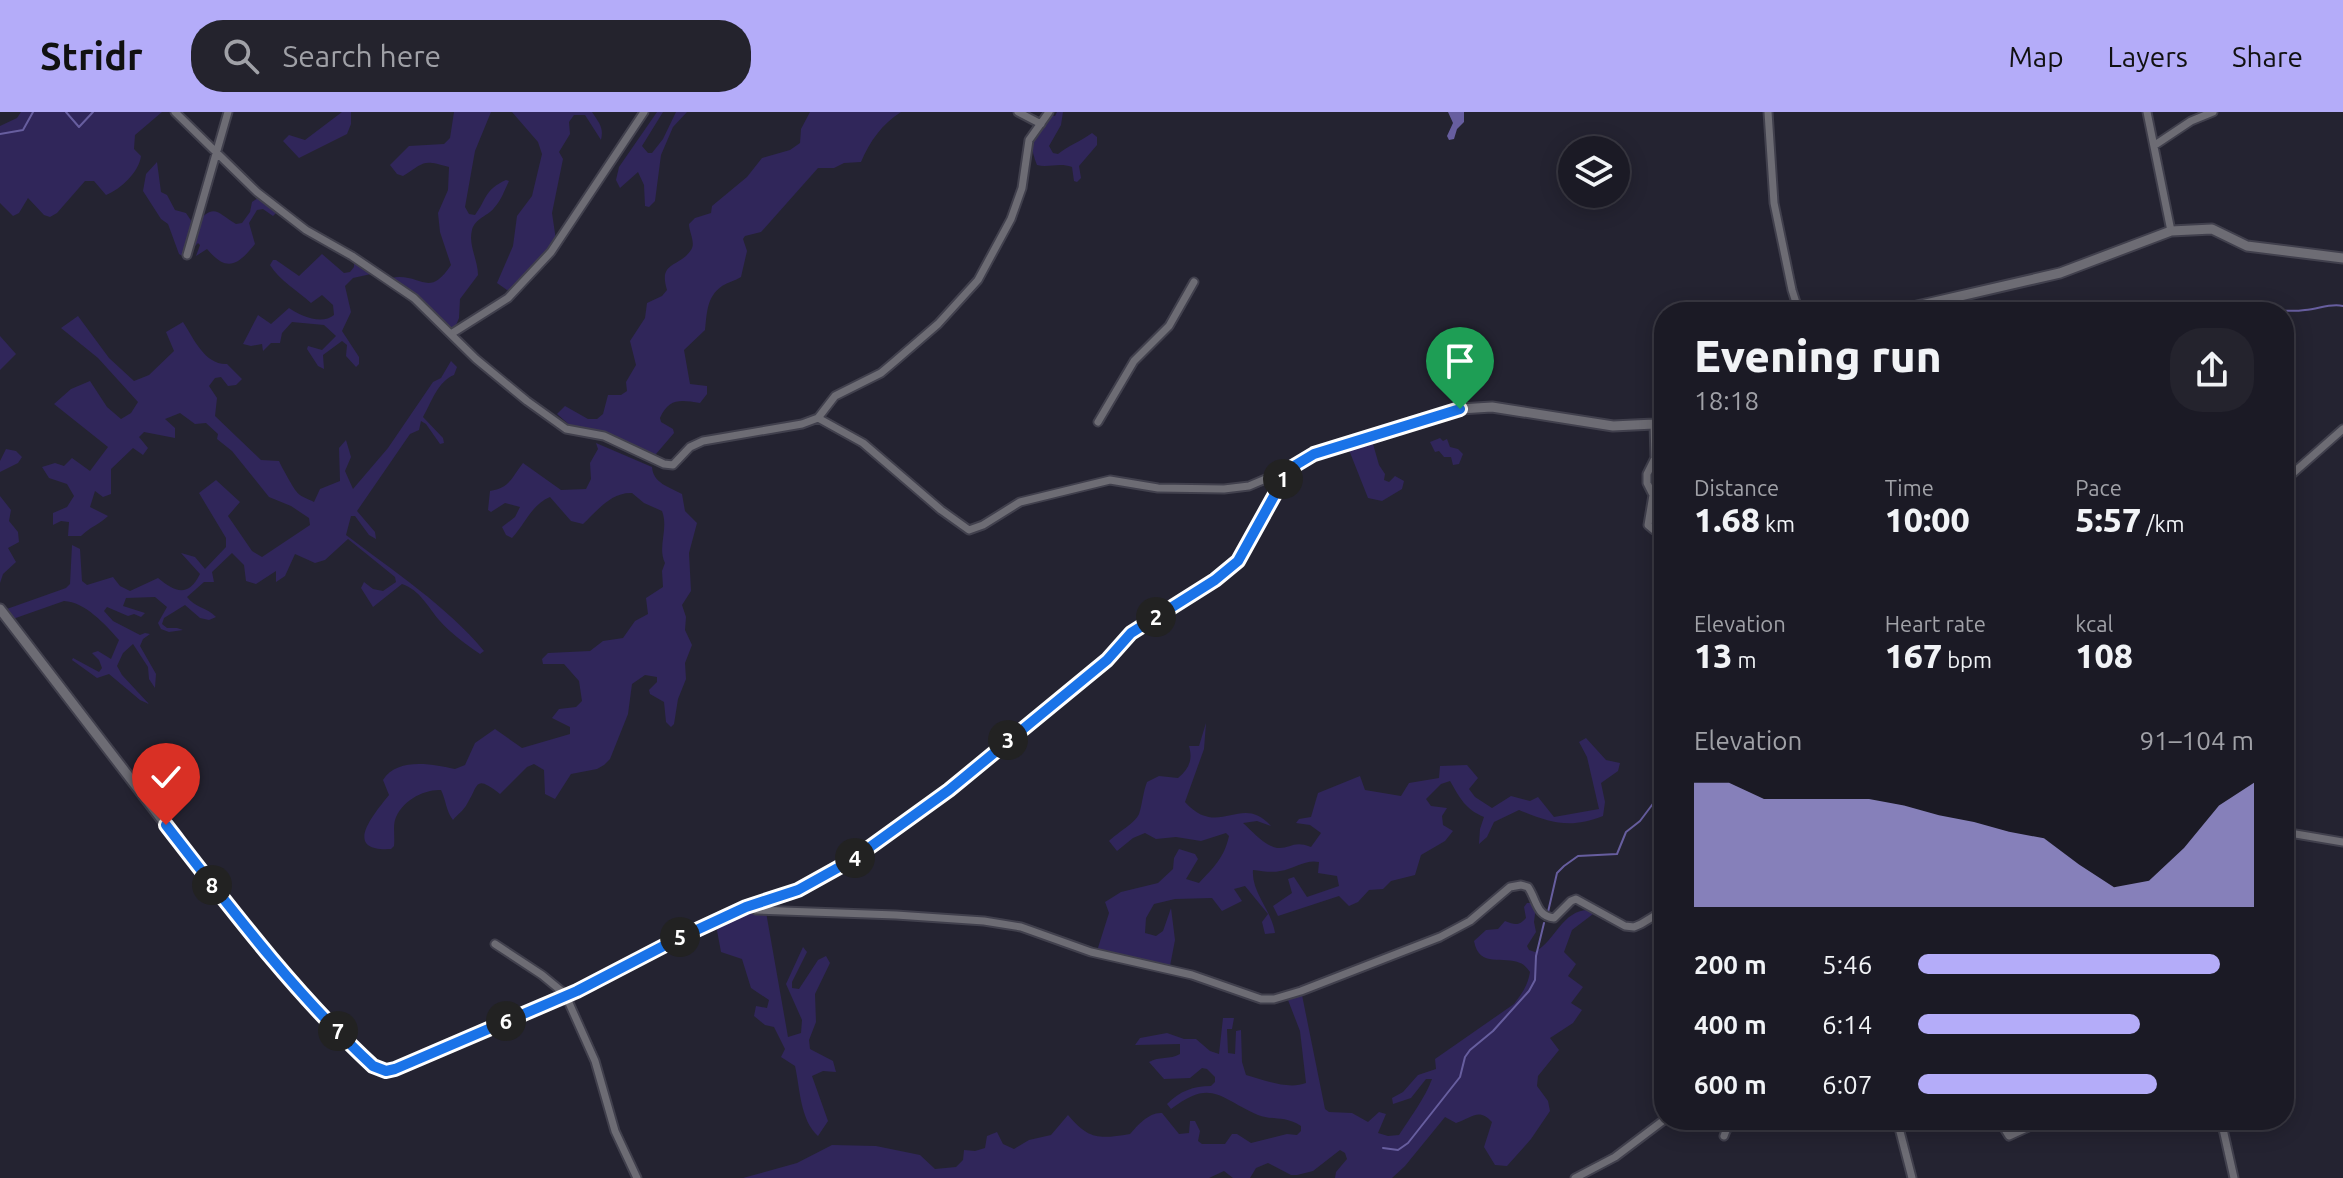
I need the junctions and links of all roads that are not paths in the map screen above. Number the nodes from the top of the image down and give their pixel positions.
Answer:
1 (175, 112) edge
2 (228, 112) edge
3 (644, 112) edge
4 (1018, 112) edge
5 (1049, 112) edge
6 (1768, 112) edge
7 (2147, 112) edge
8 (2213, 112) edge
9 (1041, 124) junction
10 (2155, 145) junction
11 (215, 154) junction
12 (2171, 231) junction
13 (187, 255) dead end
14 (2343, 258) edge
15 (1194, 282) dead end
16 (1796, 302) edge
17 (1934, 302) edge
18 (451, 334) junction
19 (818, 418) junction
20 (1098, 422) dead end
21 (1654, 422) edge
22 (2343, 429) edge
23 (1654, 460) edge
24 (1289, 469) junction
25 (2294, 472) edge
26 (1654, 530) dead end
27 (0, 612) edge
28 (2294, 834) edge
29 (2343, 842) edge
30 (750, 906) junction
31 (1654, 916) edge
32 (495, 944) dead end
33 (565, 994) junction
34 (1654, 1128) edge
35 (1726, 1130) edge
36 (1900, 1130) edge
37 (2005, 1130) edge
38 (2022, 1130) edge
39 (2223, 1130) edge
40 (1724, 1136) dead end
41 (637, 1178) edge
42 (1575, 1178) edge
43 (1912, 1178) edge
44 (2234, 1178) edge

1 - 11 street
2 - 11 street
3 - 18 street
4 - 9 street
5 - 9 street
6 - 16 street
7 - 10 street
8 - 10 street
9 - 19 street
10 - 12 street
11 - 13 street
11 - 18 street
12 - 14 street
12 - 17 street
15 - 20 street
18 - 19 street
19 - 24 street
21 - 24 street
22 - 25 street
23 - 26 street
24 - 30 street
27 - 33 street
28 - 29 street
30 - 31 street
30 - 33 street
32 - 33 street
33 - 41 street
34 - 42 street
35 - 40 street
36 - 43 street
37 - 38 street
39 - 44 street

